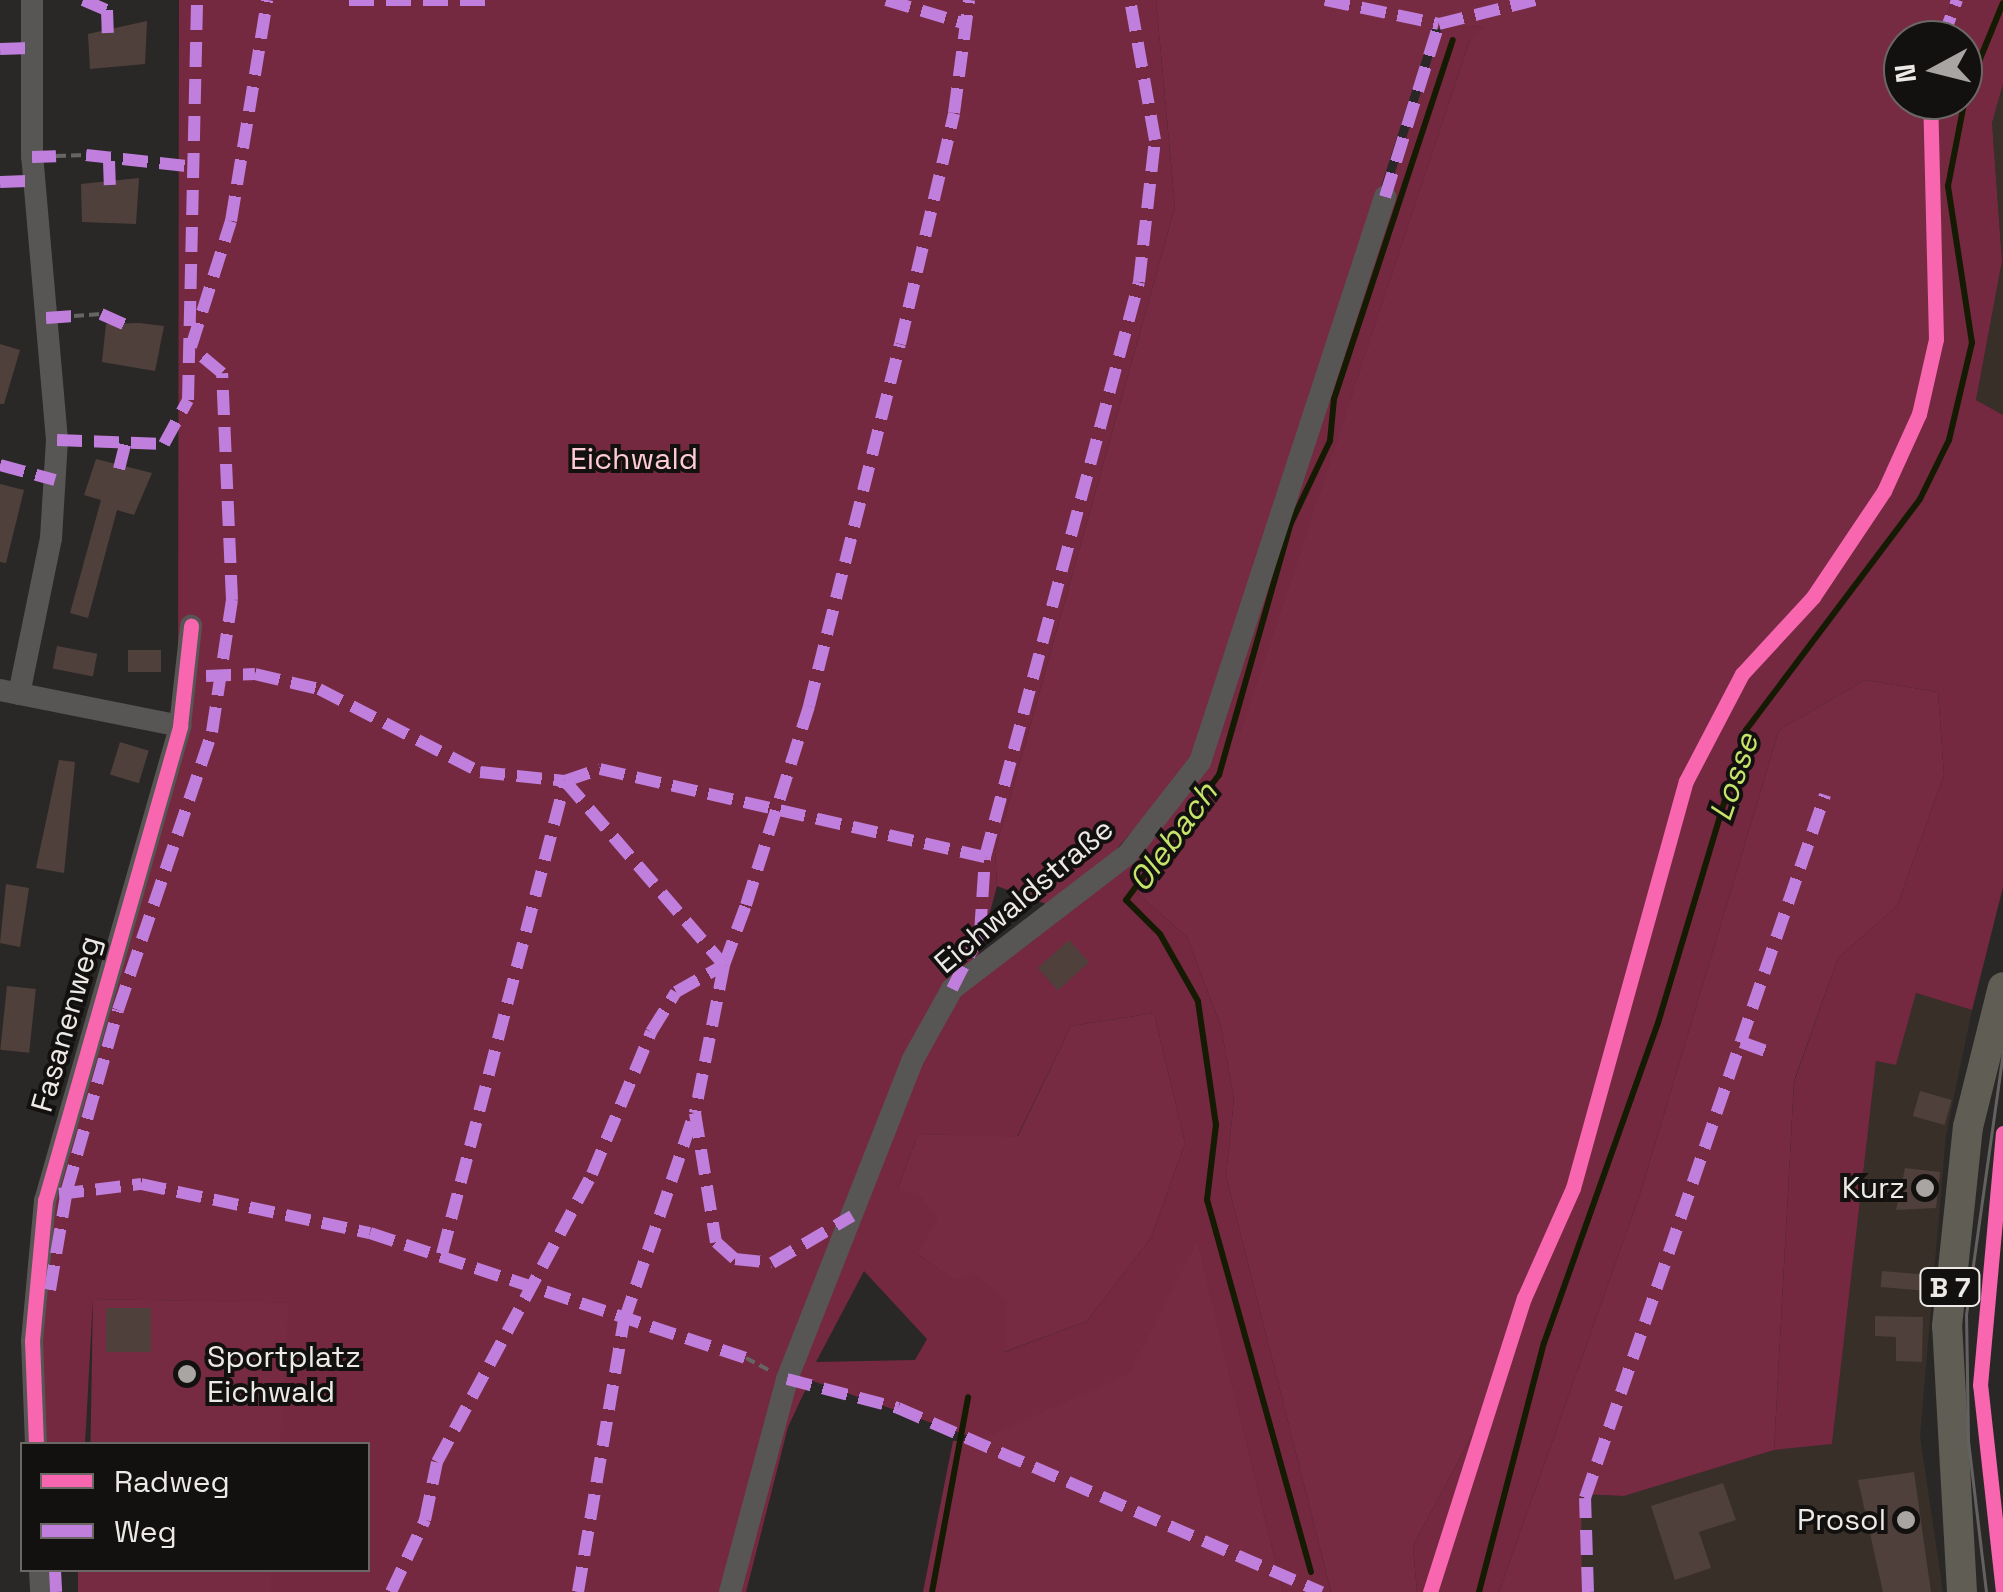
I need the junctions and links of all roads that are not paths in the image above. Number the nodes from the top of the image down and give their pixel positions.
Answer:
1 (32, 0) edge
2 (1385, 197) dead end
3 (191, 626) dead end
4 (10, 692) edge
5 (180, 726) junction
6 (2003, 987) edge
7 (36, 1442) edge
8 (730, 1592) edge
9 (1962, 1592) edge

1 - 4 street
2 - 8 street, Eichwaldstraße
3 - 5 street, Fasanenweg
4 - 5 street
5 - 7 street, Fasanenweg
6 - 9 main road, B 7

